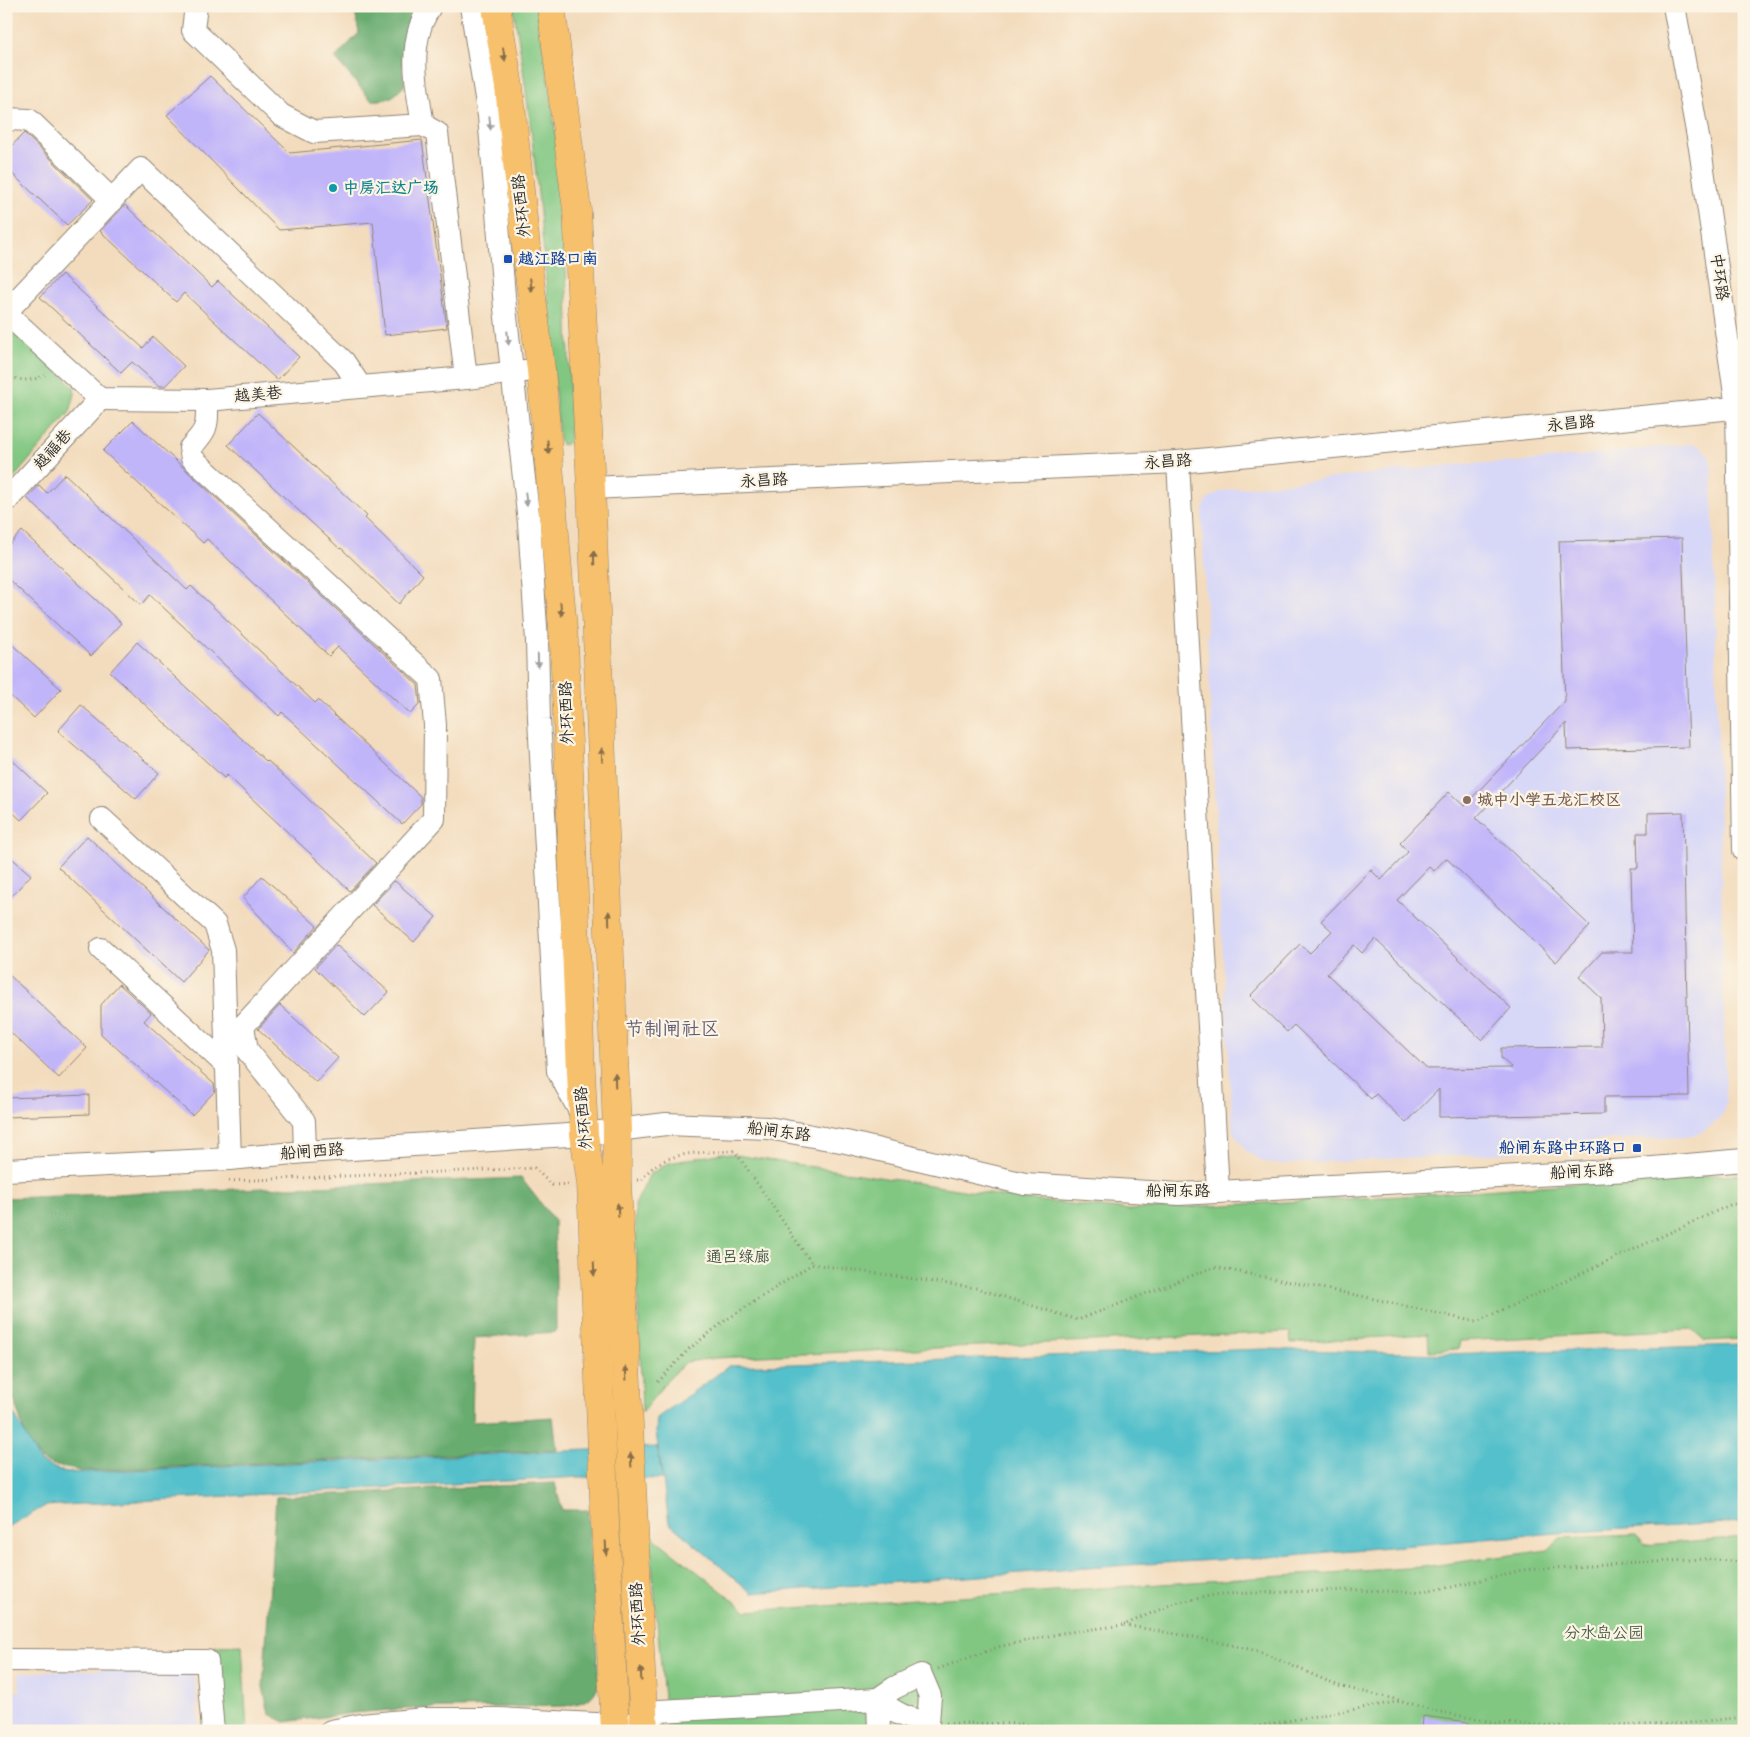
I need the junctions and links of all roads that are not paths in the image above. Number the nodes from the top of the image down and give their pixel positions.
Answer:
1 (196, 6) edge
2 (430, 6) edge
3 (471, 6) edge
4 (496, 6) edge
5 (551, 6) edge
6 (1674, 6) edge
7 (6, 119) edge
8 (423, 126) junction
9 (112, 200) junction
10 (6, 312) edge
11 (541, 370) junction
12 (512, 373) junction
13 (466, 378) junction
14 (360, 386) junction
15 (100, 399) junction
16 (207, 400) junction
17 (1740, 407) edge
18 (1178, 462) junction
19 (591, 488) junction
20 (8, 495) edge
21 (102, 819) dead end
22 (1744, 850) edge
23 (101, 949) dead end
24 (227, 1066) junction
25 (584, 1127) junction
26 (617, 1129) junction
27 (305, 1152) junction
28 (230, 1159) junction
29 (1744, 1160) edge
30 (6, 1170) edge
31 (604, 1182) junction
32 (1218, 1191) junction
33 (6, 1660) edge
34 (878, 1699) junction
35 (644, 1727) edge
36 (615, 1728) edge
37 (213, 1731) edge
38 (331, 1731) edge
39 (880, 1731) edge

1 - 8 street
2 - 8 street
3 -> 12 street
4 -> 11 main road, 外环西路
5 - 19 main road, 外环西路
6 - 17 street, 中环路
7 - 9 street
8 - 13 street
9 - 10 street
9 - 14 street
10 - 15 street
11 - 12 street, 越美巷
11 -> 25 main road, 外环西路
12 - 13 street, 越美巷
12 -> 25 street
13 - 14 street, 越美巷
14 - 16 street, 越美巷
15 - 16 street, 越美巷
15 - 20 street, 越福巷
16 - 27 street
17 - 18 street, 永昌路
17 - 22 street, 中环路
18 - 19 street, 永昌路
18 - 32 street
26 -> 19 main road, 外环西路
21 - 24 street
23 - 24 street
24 - 28 street
25 - 26 street, 船闸西路
25 - 27 street, 船闸西路
25 - 31 main road, 外环西路
26 - 31 main road, 外环西路
26 - 32 street, 船闸东路
27 - 28 street, 船闸西路
28 - 30 street, 船闸西路
29 - 32 street, 船闸东路
35 -> 31 main road, 外环西路
31 -> 36 main road, 外环西路
33 - 37 street
34 - 34 street
34 - 35 street
34 - 39 street
35 - 36 street
36 - 38 street

